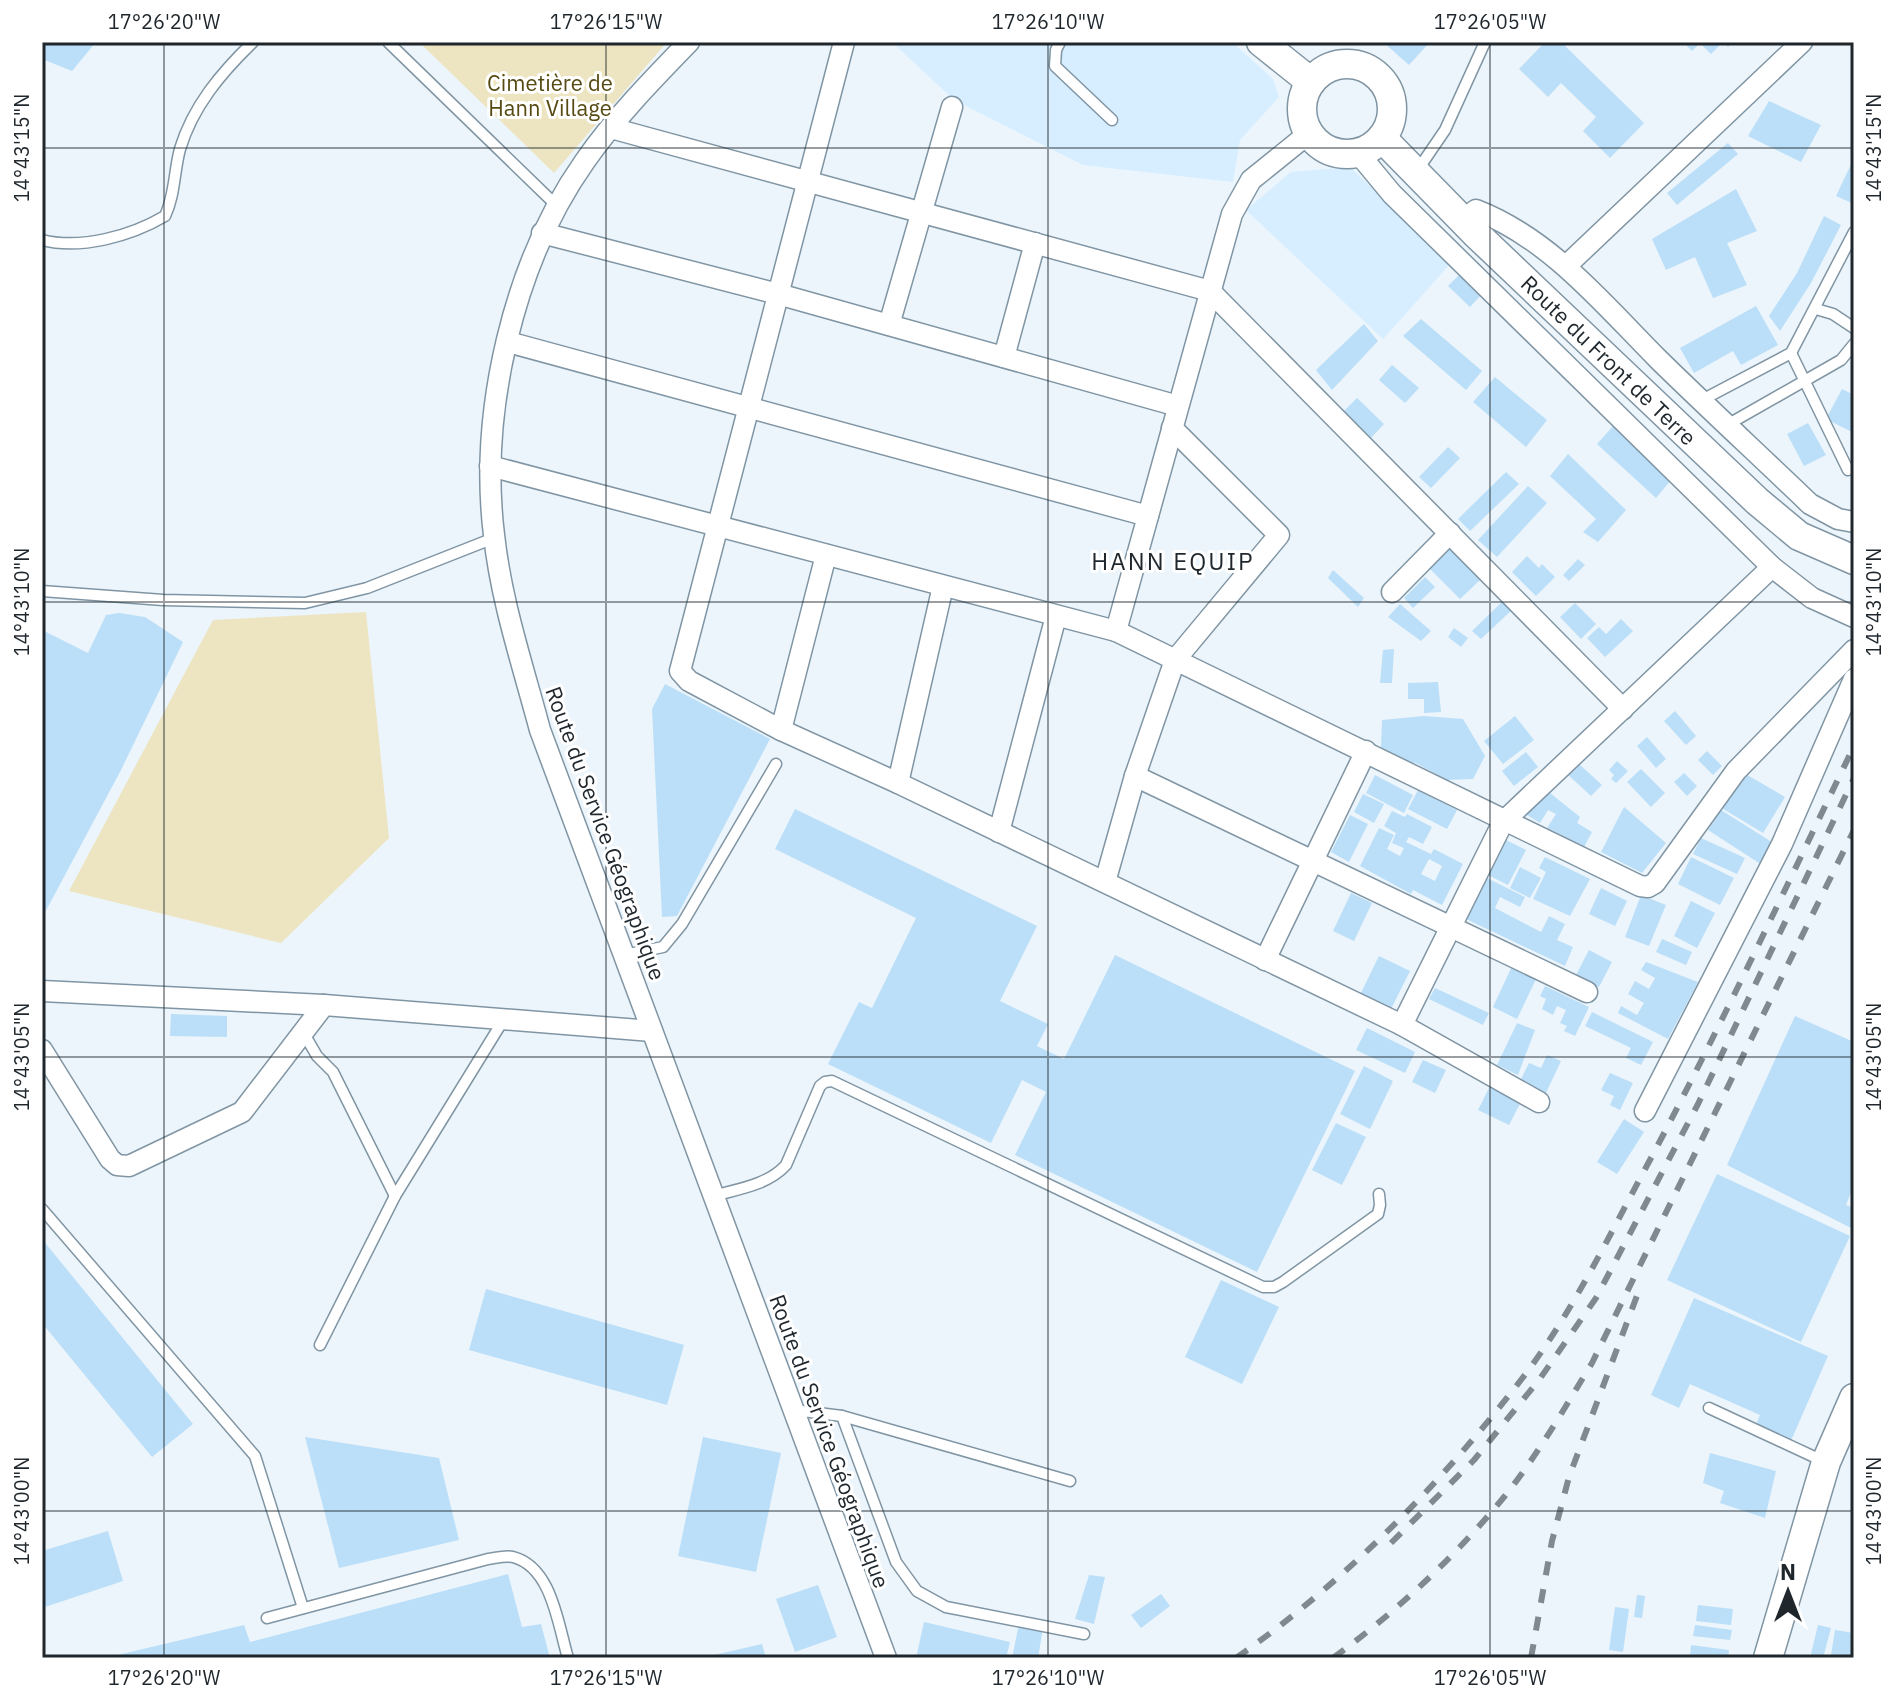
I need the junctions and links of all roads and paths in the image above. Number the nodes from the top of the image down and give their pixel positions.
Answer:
1 (253, 42) edge
2 (388, 42) edge
3 (689, 42) edge
4 (844, 42) edge
5 (1060, 42) edge
6 (1261, 42) edge
7 (1485, 42) edge
8 (1802, 42) edge
9 (1311, 82) junction
10 (952, 107) dead end
11 (1112, 120) dead end
12 (611, 128) junction
13 (1308, 134) junction
14 (1370, 145) junction
15 (1416, 173) junction
16 (807, 182) junction
17 (1392, 194) junction
18 (557, 206) junction
19 (922, 213) junction
20 (1463, 220) junction
21 (1854, 232) edge
22 (542, 233) junction
23 (42, 240) edge
24 (1035, 243) junction
25 (1566, 266) junction
26 (1210, 291) junction
27 (778, 294) junction
28 (1816, 309) junction
29 (889, 325) junction
30 (1854, 328) edge
31 (508, 342) junction
32 (1854, 344) edge
33 (1791, 353) junction
34 (1004, 357) junction
35 (1804, 383) junction
36 (1702, 400) junction
37 (1178, 406) junction
38 (749, 408) junction
39 (1727, 425) junction
40 (1172, 428) junction
41 (490, 466) junction
42 (1848, 470) dead end
43 (1148, 516) junction
44 (1854, 522) edge
45 (717, 526) junction
46 (1450, 533) junction
47 (494, 538) junction
48 (826, 555) junction
49 (1854, 560) edge
50 (1772, 567) junction
51 (943, 586) junction
52 (42, 591) edge
53 (1392, 592) dead end
54 (1056, 616) junction
55 (1854, 617) edge
56 (1116, 631) junction
57 (1854, 650) edge
58 (1175, 660) junction
59 (1854, 679) edge
60 (1623, 709) junction
61 (781, 730) junction
62 (1366, 751) junction
63 (776, 764) dead end
64 (1135, 776) junction
65 (898, 783) junction
66 (1503, 822) junction
67 (999, 832) junction
68 (1313, 861) junction
69 (1105, 882) junction
70 (1449, 926) junction
71 (624, 955) junction
72 (1265, 960) junction
73 (42, 991) edge
74 (1587, 992) dead end
75 (324, 1005) junction
76 (504, 1019) junction
77 (1402, 1025) junction
78 (652, 1031) junction
79 (303, 1032) junction
80 (42, 1050) edge
81 (1539, 1102) dead end
82 (1645, 1111) dead end
83 (1379, 1194) dead end
84 (395, 1196) junction
85 (713, 1196) junction
86 (42, 1209) edge
87 (320, 1345) dead end
88 (1853, 1405) edge
89 (1709, 1408) dead end
90 (793, 1410) junction
91 (842, 1416) junction
92 (1826, 1462) junction
93 (1070, 1481) dead end
94 (303, 1608) junction
95 (267, 1618) dead end
96 (1084, 1634) dead end
97 (568, 1658) edge
98 (886, 1658) edge
99 (1768, 1658) edge

1 - 23 lane
2 - 18 lane
3 - 12 street, Route du Service Géographique
4 - 16 street
5 - 11 lane
6 - 9 main road
7 - 15 lane
8 - 25 street
9 - 13 main road
9 - 14 main road
10 - 19 street
12 - 16 street
12 - 18 street, Route du Service Géographique
13 - 14 main road
13 - 26 street
14 - 15 main road, Route du Front de Terre
14 - 17 street
15 - 17 street
15 - 20 main road, Route du Front de Terre
16 - 19 street
16 - 27 street
17 - 50 street
18 - 22 street, Route du Service Géographique
19 - 24 street
19 - 29 street
20 - 25 street
20 - 49 main road, Route du Front de Terre
21 - 28 lane
22 - 27 street
22 - 31 street, Route du Service Géographique
24 - 26 street
24 - 34 street
25 - 36 street
26 - 37 street
26 - 46 street
27 - 29 street
27 - 38 street
28 - 30 lane
28 - 33 lane
29 - 34 street
31 - 38 street
31 - 41 street, Route du Service Géographique
32 - 35 lane
33 - 35 lane
33 - 36 lane
34 - 37 street
35 - 39 lane
35 - 42 lane
36 - 39 street
37 - 40 street
38 - 43 street
38 - 45 street
39 - 44 street
40 - 43 street
40 - 58 street
41 - 45 street
41 - 47 street, Route du Service Géographique
43 - 56 street
45 - 48 street
45 - 61 street
46 - 53 street
46 - 60 street
47 - 52 lane
47 - 71 street, Route du Service Géographique
48 - 51 street
48 - 61 street
50 - 55 street
50 - 60 street
51 - 54 street
51 - 65 street
54 - 56 street
54 - 67 street
56 - 58 street
57 - 66 street
58 - 62 street
58 - 64 street
59 - 82 street
60 - 66 street
61 - 65 street
62 - 66 street
62 - 68 street
63 - 71 lane
64 - 68 street
64 - 69 street
65 - 67 street
66 - 70 street
67 - 69 street
68 - 70 street
68 - 72 street
69 - 72 street
70 - 74 street
70 - 77 street
71 - 78 street, Route du Service Géographique
72 - 77 street
73 - 75 street
75 - 76 street
75 - 79 street
76 - 78 street
76 - 84 lane
77 - 81 street
78 - 85 street, Route du Service Géographique
79 - 80 street
79 - 84 lane
83 - 85 lane
84 - 87 lane
85 - 90 street, Route du Service Géographique
86 - 94 lane
88 - 92 main road
89 - 92 lane
90 - 91 lane
90 - 98 street, Route du Service Géographique
91 - 93 lane
91 - 96 lane
92 - 99 main road
94 - 95 lane
94 - 97 lane

